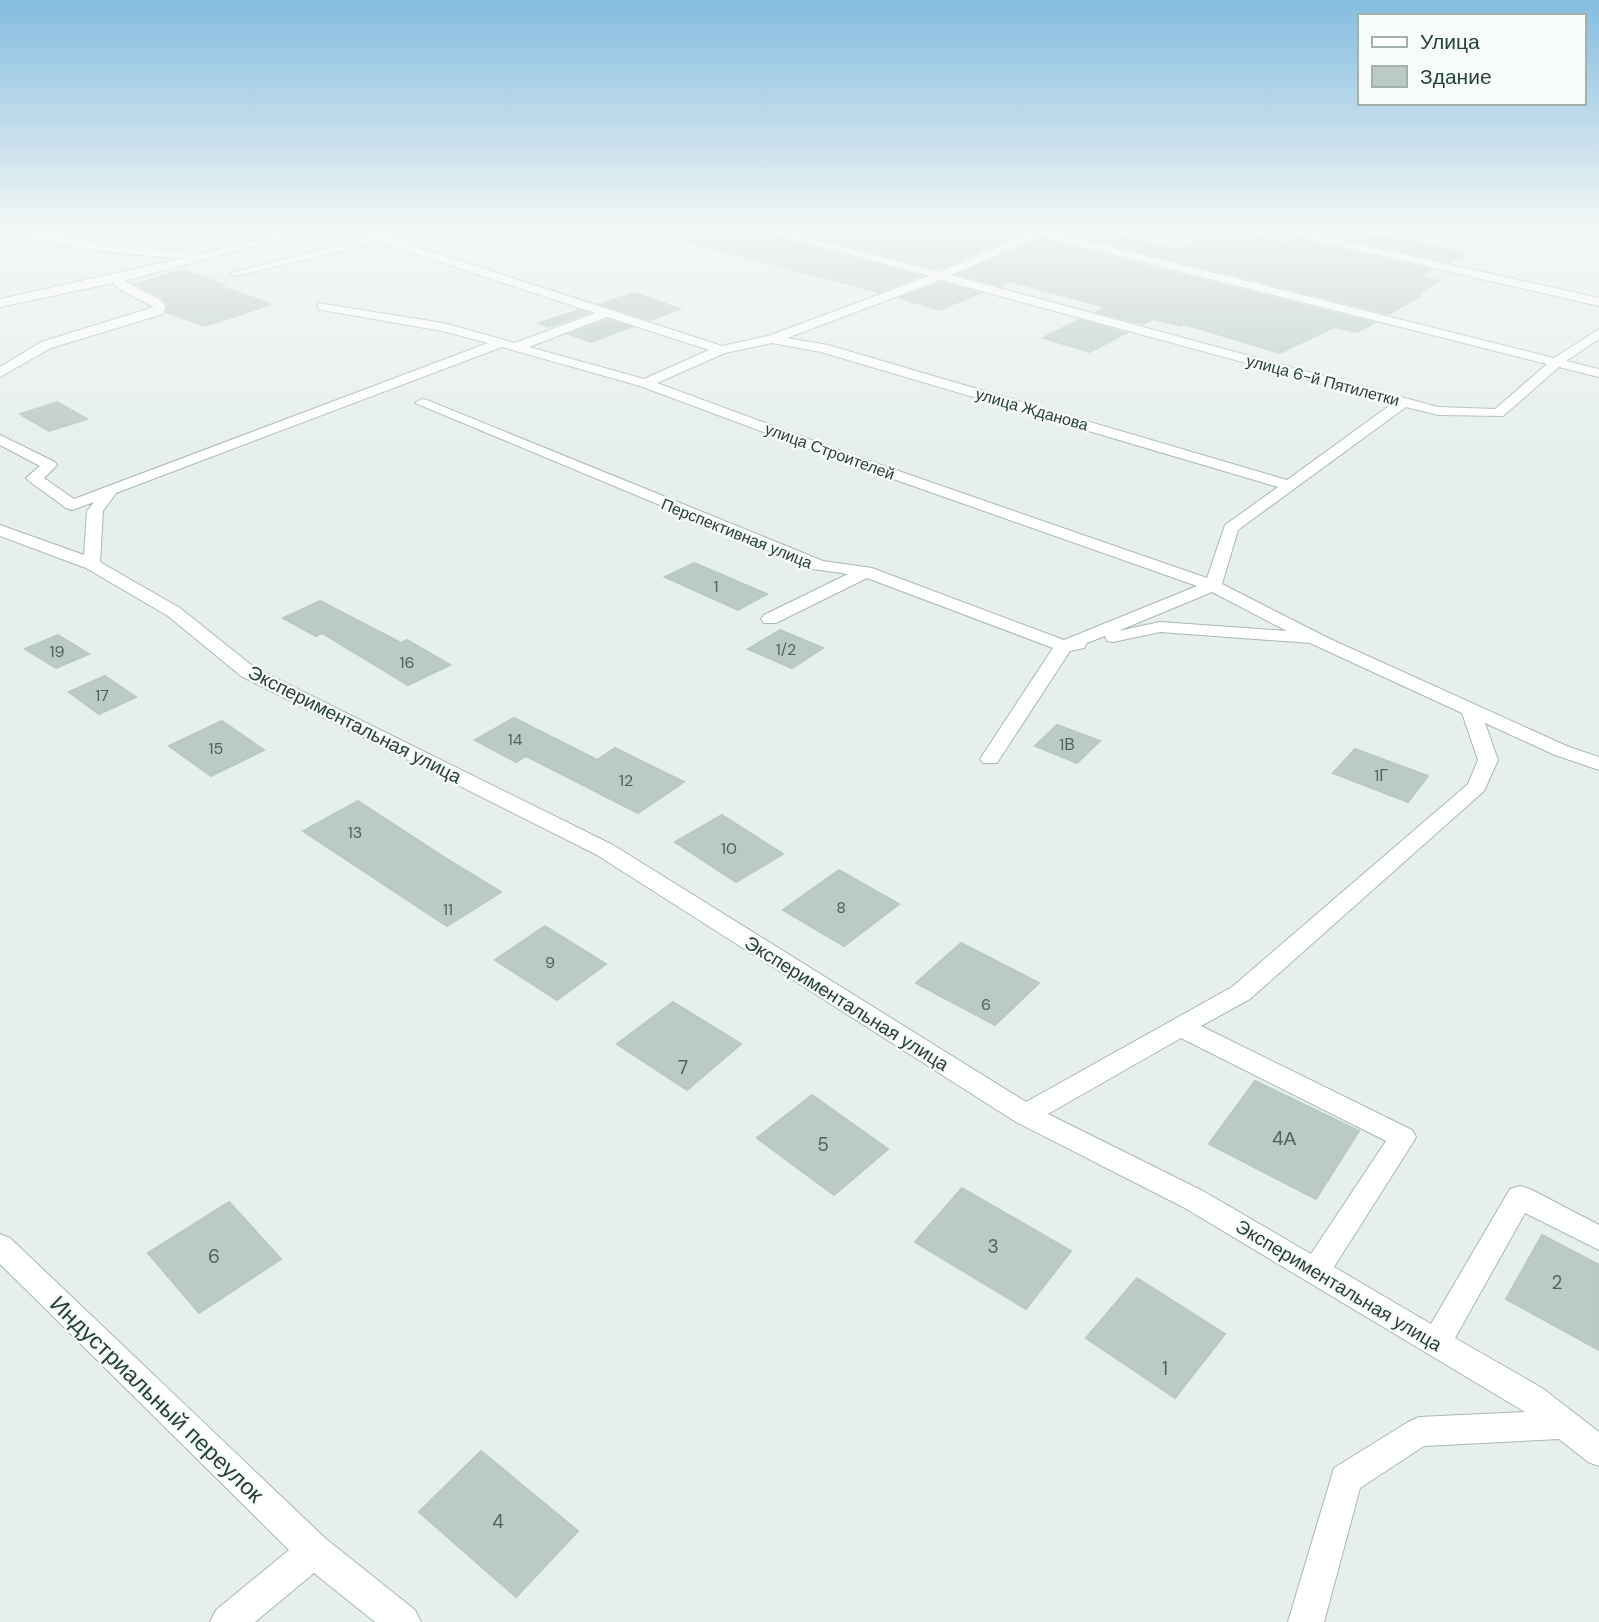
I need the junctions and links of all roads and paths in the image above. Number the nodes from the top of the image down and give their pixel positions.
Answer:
1 (159, 305) edge
2 (586, 305) edge
3 (865, 305) edge
4 (1041, 305) edge
5 (1332, 305) edge
6 (322, 306) dead end
7 (608, 312) junction
8 (1599, 333) edge
9 (772, 340) junction
10 (501, 343) junction
11 (517, 347) junction
12 (721, 350) junction
13 (1558, 362) junction
14 (0, 373) edge
15 (1599, 373) edge
16 (645, 383) junction
17 (1403, 402) junction
18 (422, 403) dead end
19 (0, 439) edge
20 (1289, 485) junction
21 (111, 490) junction
22 (0, 530) edge
23 (92, 564) junction
24 (866, 572) junction
25 (1213, 586) junction
26 (770, 618) dead end
27 (1316, 639) junction
28 (1064, 646) junction
29 (1471, 710) junction
30 (990, 759) dead end
31 (1599, 764) edge
32 (1181, 1027) junction
33 (1025, 1115) junction
34 (1599, 1238) edge
35 (0, 1246) edge
36 (1316, 1271) junction
37 (1437, 1342) junction
38 (1564, 1424) junction
39 (1599, 1451) edge
40 (313, 1551) junction
41 (228, 1622) edge
42 (403, 1622) edge
43 (1307, 1622) edge

1 - 14 street
2 - 7 street
3 - 9 street
4 - 17 street, улица 6-й Пятилетки
5 - 13 street
6 - 10 street, улица Строителей
7 - 11 street
7 - 12 street
8 - 13 street
9 - 12 street
9 - 20 street, улица Жданова
10 - 11 street, улица Строителей
10 - 21 street
11 - 16 street, улица Строителей
12 - 16 street
13 - 15 street
13 - 17 street, улица 6-й Пятилетки
16 - 25 street, улица Строителей
17 - 20 street
18 - 24 street, Перспективная улица
19 - 21 street
20 - 25 street
21 - 23 street
22 - 23 street, Экспериментальная улица
23 - 33 street, Экспериментальная улица
24 - 26 street
24 - 28 street, Перспективная улица
25 - 27 street, улица Строителей
25 - 28 street
27 - 28 street
27 - 29 street, улица Строителей
28 - 30 street
29 - 31 street, улица Строителей
29 - 32 street
32 - 33 street
32 - 36 street
33 - 36 street, Экспериментальная улица
34 - 37 street
35 - 40 street, Индустриальный переулок
36 - 37 street, Экспериментальная улица
37 - 38 street, Экспериментальная улица
38 - 39 street, Экспериментальная улица
38 - 43 street
40 - 41 street
40 - 42 street, Индустриальный переулок

